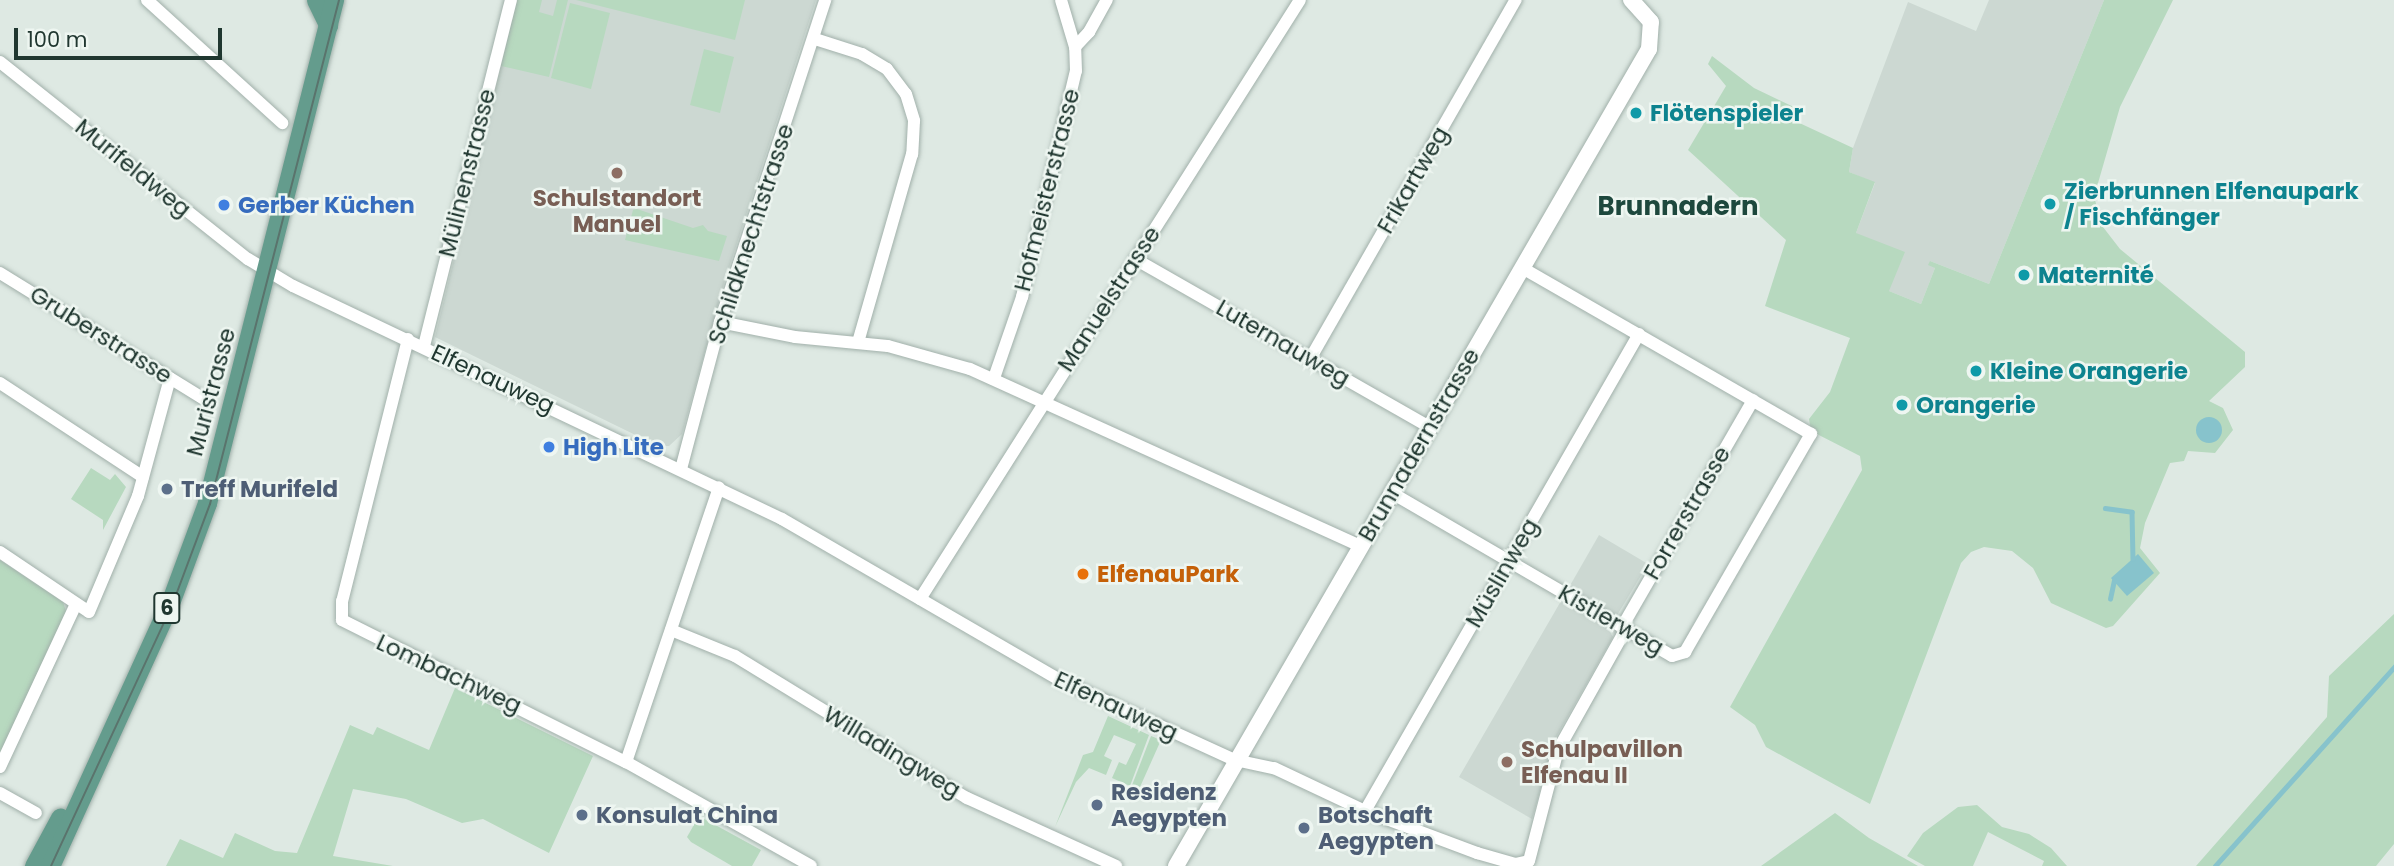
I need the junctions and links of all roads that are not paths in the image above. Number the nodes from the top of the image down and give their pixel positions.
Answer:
1 (147, 0) edge
2 (316, 0) edge
3 (334, 0) edge
4 (511, 0) edge
5 (825, 0) edge
6 (1060, 0) edge
7 (1107, 0) edge
8 (1300, 0) edge
9 (1516, 0) edge
10 (1631, 0) edge
11 (328, 25) junction
12 (815, 39) junction
13 (1075, 47) junction
14 (0, 62) edge
15 (282, 123) dead end
16 (1135, 259) junction
17 (1522, 268) junction
18 (267, 272) junction
19 (0, 273) edge
20 (720, 321) junction
21 (1639, 334) junction
22 (408, 339) junction
23 (858, 342) junction
24 (424, 346) junction
25 (1310, 359) junction
26 (170, 378) junction
27 (994, 378) junction
28 (0, 383) edge
29 (202, 398) dead end
30 (1752, 400) junction
31 (1042, 404) junction
32 (1430, 427) junction
33 (681, 469) junction
34 (144, 477) junction
35 (719, 487) junction
36 (1392, 493) junction
37 (1360, 546) junction
38 (0, 552) edge
39 (1509, 561) junction
40 (920, 599) junction
41 (76, 604) junction
42 (1624, 628) junction
43 (671, 630) junction
44 (1235, 760) junction
45 (626, 762) junction
46 (0, 767) edge
47 (88, 781) junction
48 (0, 793) edge
49 (1365, 811) junction
50 (36, 813) dead end
51 (1532, 863) edge
52 (34, 866) edge
53 (50, 866) edge
54 (811, 866) edge
55 (1116, 866) edge
56 (1176, 866) edge

1 - 15 street
2 - 11 main road
3 - 11 main road, Muristrasse / 6
4 - 24 street, Mülinenstrasse
5 - 12 street, Schildknechtstrasse
6 - 13 street, Hofmeisterstrasse
7 - 13 street
8 - 16 street, Manuelstrasse
9 - 25 street, Frikartweg
10 - 17 street, Brunnadernstrasse
11 - 18 main road, Muristrasse / 6
12 - 20 street, Schildknechtstrasse
12 - 23 street
13 - 27 street, Hofmeisterstrasse
14 - 18 street, Murifeldweg
16 - 25 street, Luternauweg
16 - 31 street, Manuelstrasse
17 - 21 street
17 - 32 street, Brunnadernstrasse
18 - 22 street, Elfenauweg
18 - 47 main road, Muristrasse / 6
19 - 26 street, Gruberstrasse
20 - 23 street
20 - 33 street, Schildknechtstrasse
21 - 30 street
21 - 39 street, Müslinweg
22 - 24 street, Elfenauweg
22 - 45 street, Lombachweg
23 - 27 street
24 - 33 street, Elfenauweg
25 - 32 street, Luternauweg
26 - 29 street, Gruberstrasse
26 - 34 street, Muristrasse
27 - 31 street
28 - 34 street
30 - 42 street, Forrerstrasse
30 - 42 street, Kistlerweg
31 - 37 street
31 - 40 street, Manuelstrasse
32 - 36 street, Brunnadernstrasse
33 - 35 street, Elfenauweg
34 - 41 street, Muristrasse
35 - 40 street, Elfenauweg
35 - 43 street
36 - 37 street, Brunnadernstrasse
36 - 39 street, Kistlerweg
37 - 44 street, Brunnadernstrasse
38 - 41 street
39 - 42 street, Kistlerweg
39 - 49 street, Müslinweg
40 - 44 street, Elfenauweg
41 - 46 street
42 - 51 street, Forrerstrasse
43 - 45 street
43 - 55 street, Willadingweg
44 - 49 street, Elfenauweg
44 - 56 street, Brunnadernstrasse
45 - 54 street, Lombachweg
47 - 52 main road, Muristrasse / 6
47 - 53 main road, Muristrasse / 6
48 - 50 street
49 - 51 street, Elfenauweg

